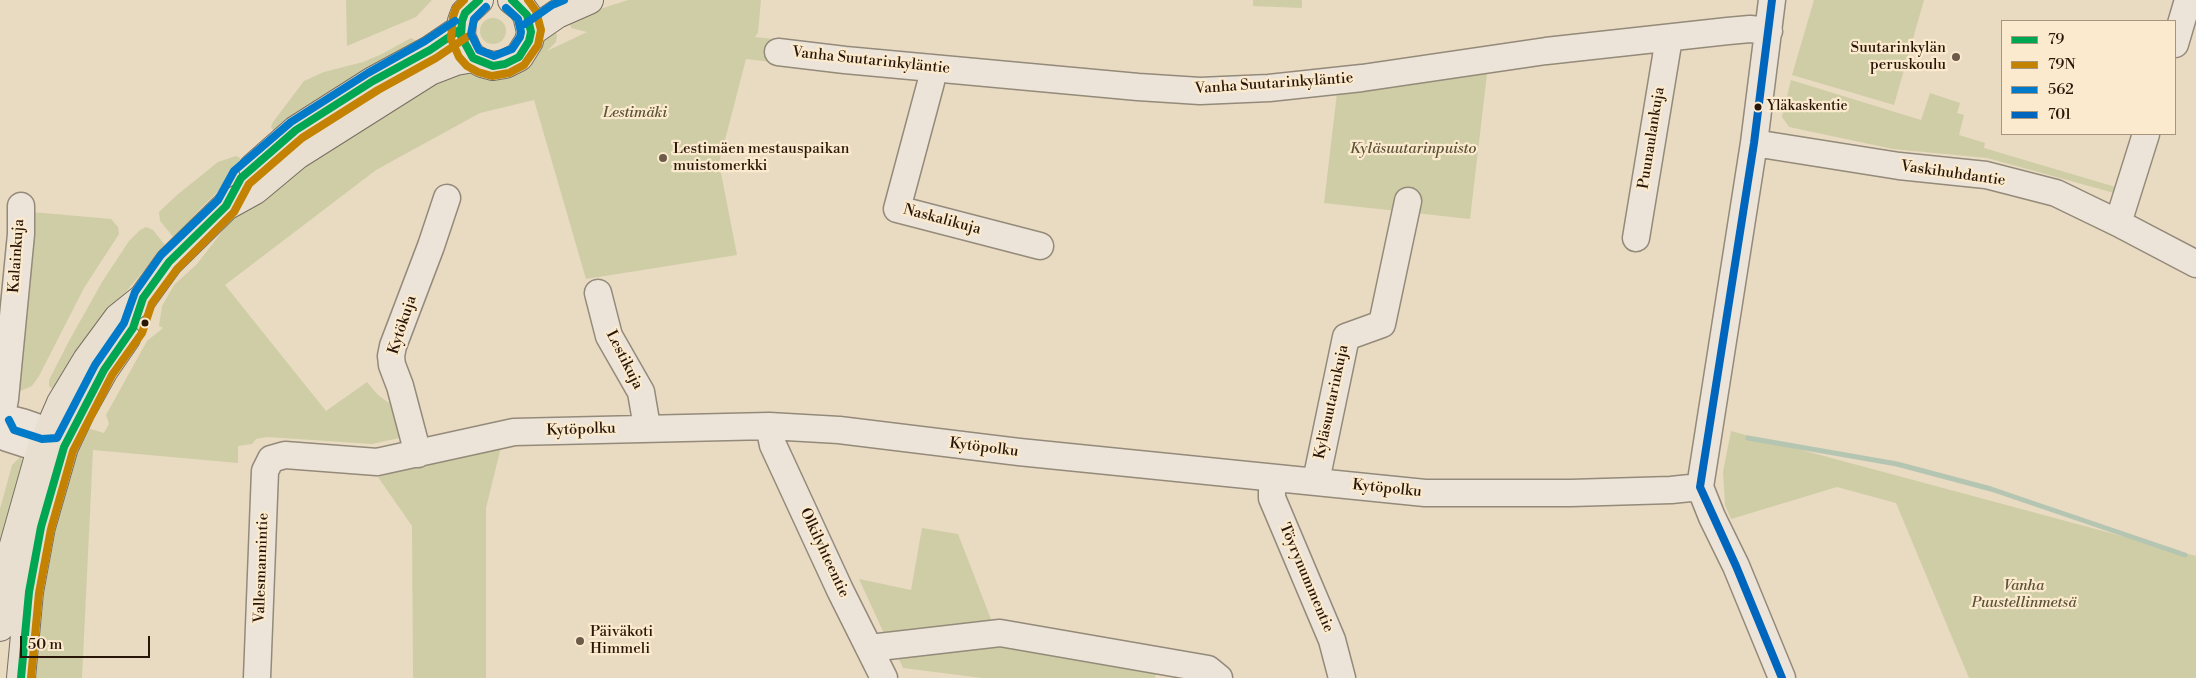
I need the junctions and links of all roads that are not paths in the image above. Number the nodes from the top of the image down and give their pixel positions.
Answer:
1 (589, 0) edge
2 (1772, 0) edge
3 (2188, 0) edge
4 (470, 9) edge
5 (527, 10) edge
6 (1769, 31) junction
7 (1668, 38) junction
8 (2176, 41) edge
9 (778, 52) dead end
10 (473, 58) junction
11 (933, 68) junction
12 (2146, 135) edge
13 (1754, 143) junction
14 (447, 198) dead end
15 (1408, 201) dead end
16 (21, 206) dead end
17 (226, 206) junction
18 (2118, 222) junction
19 (1636, 238) dead end
20 (1040, 246) dead end
21 (2196, 264) edge
22 (598, 293) dead end
23 (0, 425) edge
24 (769, 426) junction
25 (647, 427) junction
26 (51, 442) junction
27 (418, 454) junction
28 (271, 458) joint
29 (1272, 478) junction
30 (1316, 481) junction
31 (1700, 487) junction
32 (0, 628) edge
33 (870, 648) junction
34 (21, 678) edge
35 (257, 678) edge
36 (884, 678) edge
37 (1219, 678) edge
38 (1342, 678) edge
39 (1782, 678) edge

1 - 5 main road
2 - 6 street
3 - 8 street
4 - 10 main road
4 - 17 main road
5 - 10 main road
6 - 7 street, Vanha Suutarinkyläntie
6 - 13 street
7 - 11 street, Vanha Suutarinkyläntie
7 - 19 street, Puunaulankuja
9 - 11 street, Vanha Suutarinkyläntie
10 - 17 main road
11 - 20 street, Naskalikuja
12 - 18 street
13 - 18 street, Vaskihuhdantie
13 - 31 street
14 - 27 street, Kytökuja
15 - 30 street, Kyläsuutarinkuja
16 - 23 street, Kalainkuja
17 - 26 main road
18 - 21 street, Vaskihuhdantie
22 - 25 street, Lestikuja
23 - 26 street
24 - 25 street, Kytöpolku
24 - 29 street, Kytöpolku
24 - 33 street, Olkilyhteentie
25 - 27 street, Kytöpolku
26 - 32 main road
26 - 34 main road
27 - 28 street, Kytöpolku
28 - 35 street, Vallesmannintie
29 - 30 street, Kytöpolku
29 - 38 street, Töyrynummentie
30 - 31 street, Kytöpolku
31 - 39 street
33 - 36 street, Olkilyhteentie
33 - 37 street

